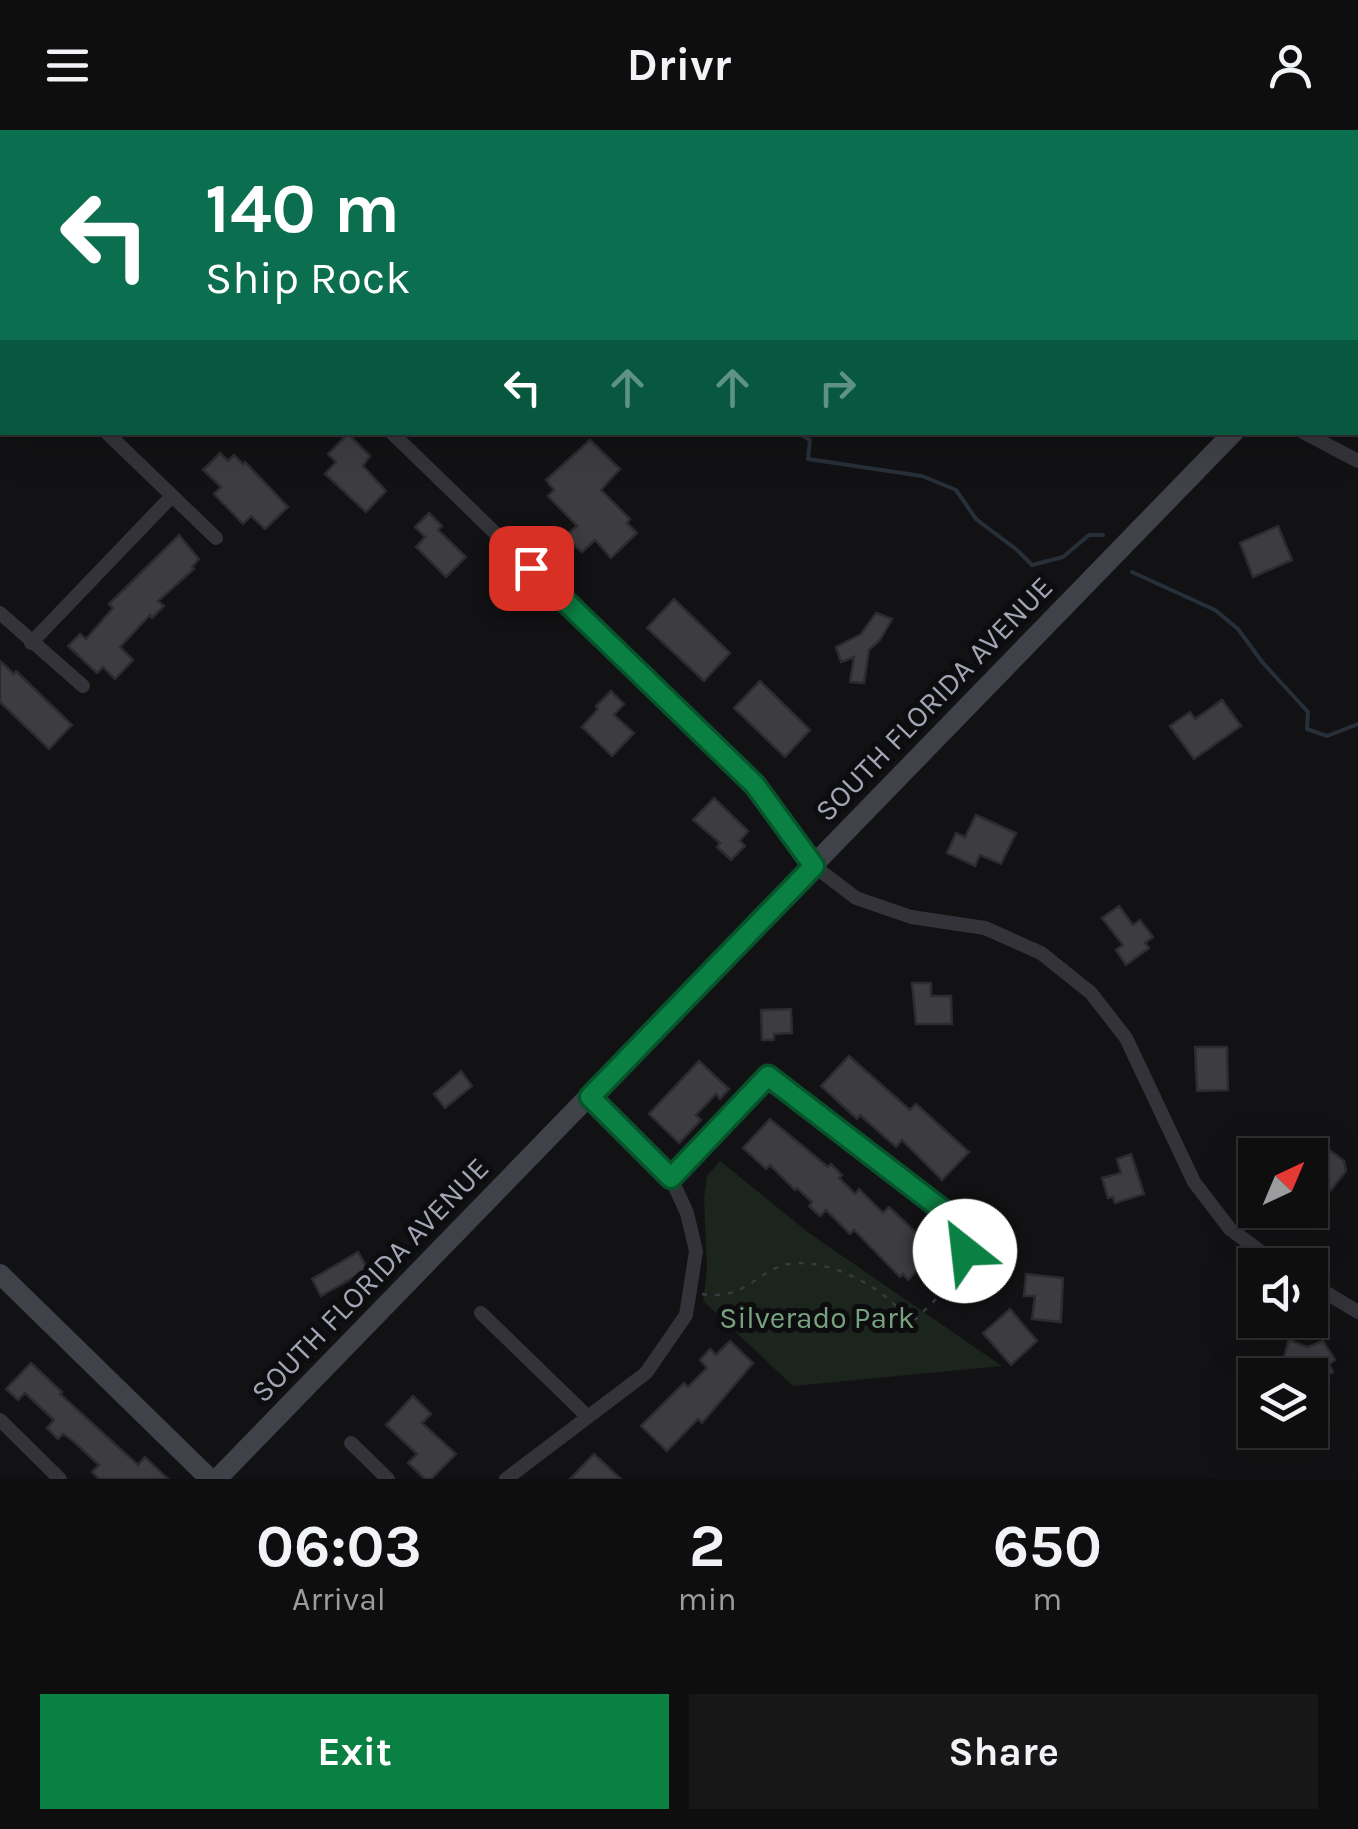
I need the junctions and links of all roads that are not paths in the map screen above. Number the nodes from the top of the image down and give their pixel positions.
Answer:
1 (109, 435) edge
2 (393, 435) edge
3 (1231, 435) edge
4 (1310, 435) edge
5 (1358, 461) edge
6 (172, 496) junction
7 (216, 538) dead end
8 (0, 613) edge
9 (30, 643) junction
10 (83, 686) dead end
11 (814, 866) junction
12 (590, 1097) junction
13 (671, 1178) junction
14 (1257, 1248) edge
15 (0, 1274) edge
16 (959, 1276) road end
17 (1328, 1294) edge
18 (1358, 1312) edge
19 (480, 1313) dead end
20 (586, 1416) junction
21 (0, 1420) edge
22 (350, 1443) dead end
23 (222, 1477) edge
24 (60, 1479) edge
25 (388, 1479) edge
26 (506, 1479) edge

1 - 6 street
2 - 11 street
3 - 11 main road, SOUTH FLORIDA AVENUE
4 - 5 street
6 - 7 street
6 - 9 street
8 - 9 street
9 - 10 street
11 - 12 main road, SOUTH FLORIDA AVENUE
11 - 14 street
12 - 13 street
12 - 23 main road, SOUTH FLORIDA AVENUE
13 - 16 street
13 - 20 street
15 - 23 main road
17 - 18 street
19 - 20 street
20 - 26 street
21 - 24 street
22 - 25 street

